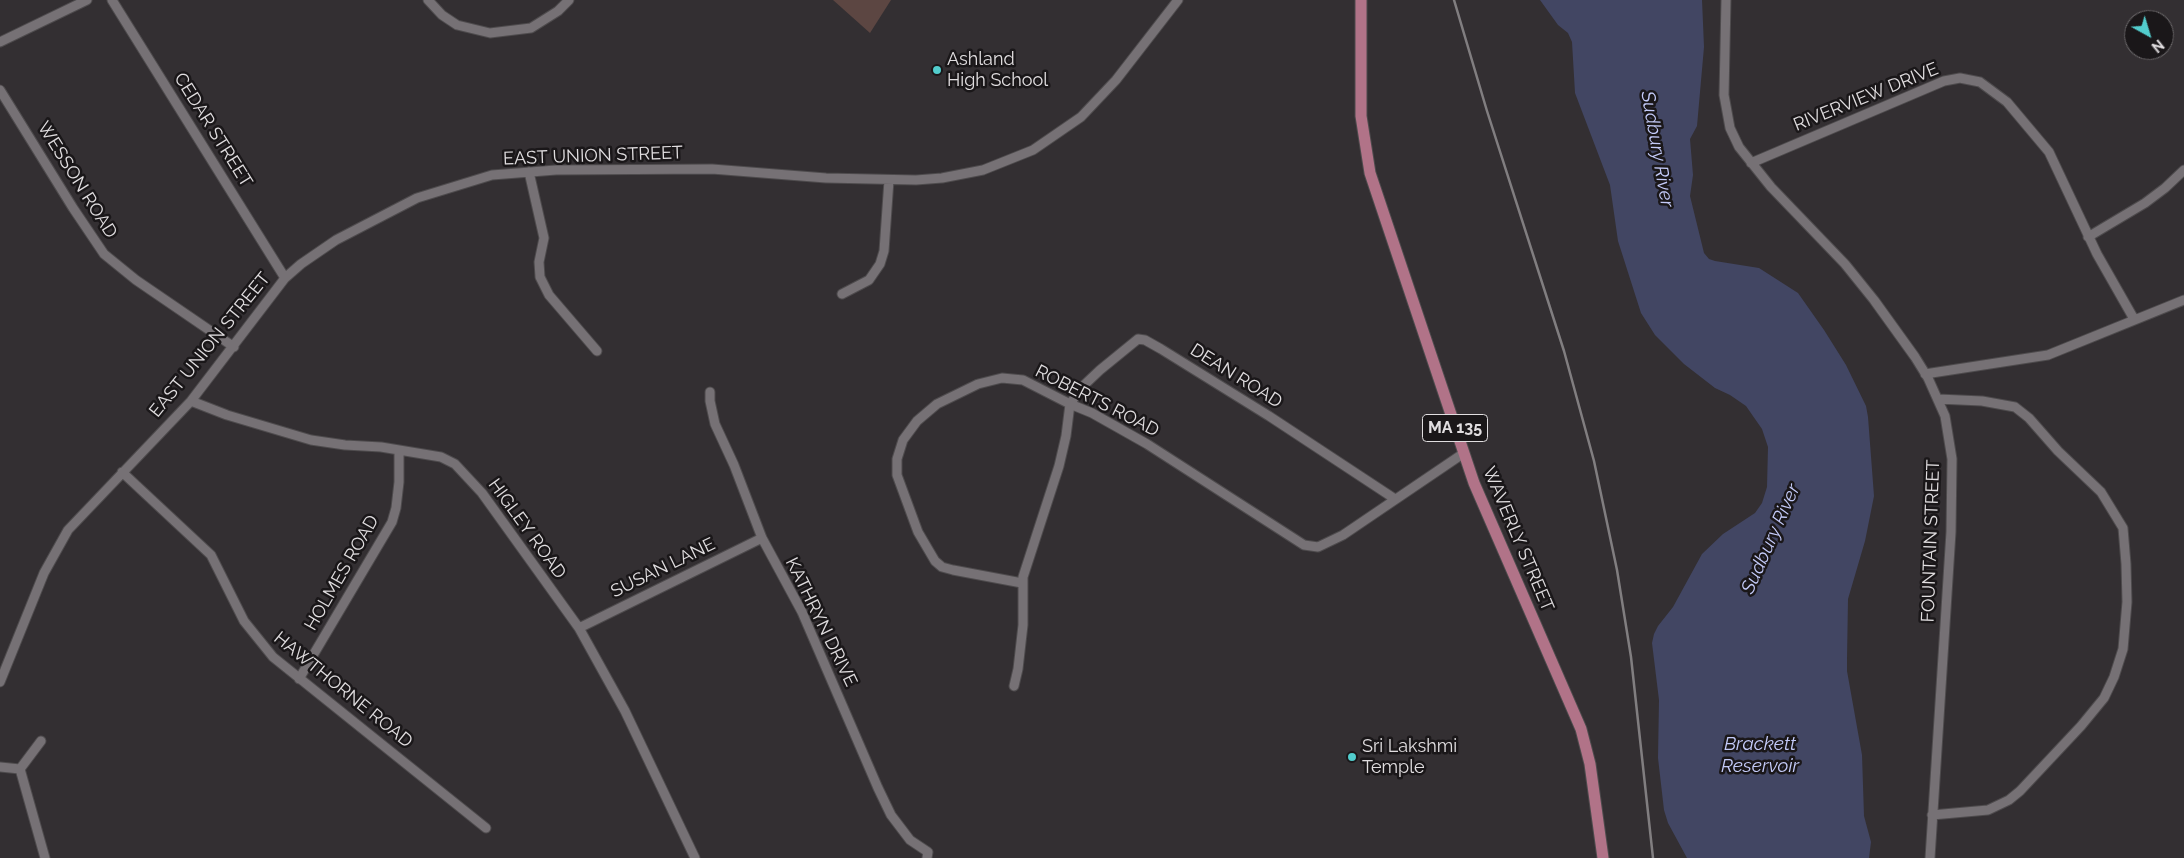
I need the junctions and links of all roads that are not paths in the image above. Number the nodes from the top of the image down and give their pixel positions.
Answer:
1 (87, 0) edge
2 (112, 0) edge
3 (428, 0) edge
4 (569, 0) edge
5 (1178, 0) edge
6 (1361, 0) edge
7 (1726, 0) edge
8 (0, 42) edge
9 (0, 90) edge
10 (1751, 163) junction
11 (2184, 170) edge
12 (529, 172) junction
13 (889, 180) junction
14 (2088, 237) junction
15 (285, 278) junction
16 (842, 294) dead end
17 (2184, 300) edge
18 (2134, 319) junction
19 (234, 347) junction
20 (597, 351) dead end
21 (1925, 374) junction
22 (710, 392) dead end
23 (1938, 399) junction
24 (191, 401) junction
25 (1070, 404) junction
26 (399, 450) junction
27 (1464, 453) junction
28 (122, 472) junction
29 (1395, 499) junction
30 (762, 538) junction
31 (1022, 583) junction
32 (579, 628) junction
33 (299, 678) junction
34 (0, 682) edge
35 (1014, 686) dead end
36 (41, 741) dead end
37 (0, 767) edge
38 (20, 769) junction
39 (1932, 815) junction
40 (486, 828) dead end
41 (928, 855) edge
42 (45, 858) edge
43 (695, 858) edge
44 (1603, 858) edge
45 (1930, 858) edge

1 - 8 street
2 - 15 street, CEDAR STREET
3 - 4 street
5 - 13 street, EAST UNION STREET
6 - 27 main road, WAVERLY STREET / MA 135
7 - 10 street, FOUNTAIN STREET
9 - 19 street, WESSON ROAD
10 - 14 street, RIVERVIEW DRIVE
10 - 21 street, FOUNTAIN STREET
11 - 14 street
12 - 13 street, EAST UNION STREET
12 - 15 street, EAST UNION STREET
12 - 20 street
13 - 16 street
14 - 18 street, RIVERVIEW DRIVE
15 - 19 street, EAST UNION STREET
17 - 18 street
18 - 21 street
19 - 24 street, EAST UNION STREET
21 - 23 street, FOUNTAIN STREET
22 - 30 street, KATHRYN DRIVE
23 - 39 street, FOUNTAIN STREET
23 - 39 street
24 - 26 street, HIGLEY ROAD
24 - 28 street, EAST UNION STREET
25 - 29 street, ROBERTS ROAD
25 - 29 street, DEAN ROAD
25 - 31 street
25 - 31 street, ROBERTS ROAD
26 - 32 street, HIGLEY ROAD
26 - 33 street, HOLMES ROAD
27 - 29 street, ROBERTS ROAD
27 - 44 main road, WAVERLY STREET / MA 135
28 - 33 street, HAWTHORNE ROAD
28 - 34 street, EAST UNION STREET
30 - 32 street, SUSAN LANE
30 - 41 street, KATHRYN DRIVE
31 - 35 street
32 - 43 street, HIGLEY ROAD
33 - 40 street, HAWTHORNE ROAD
36 - 38 street
37 - 38 street
38 - 42 street
39 - 45 street, FOUNTAIN STREET

